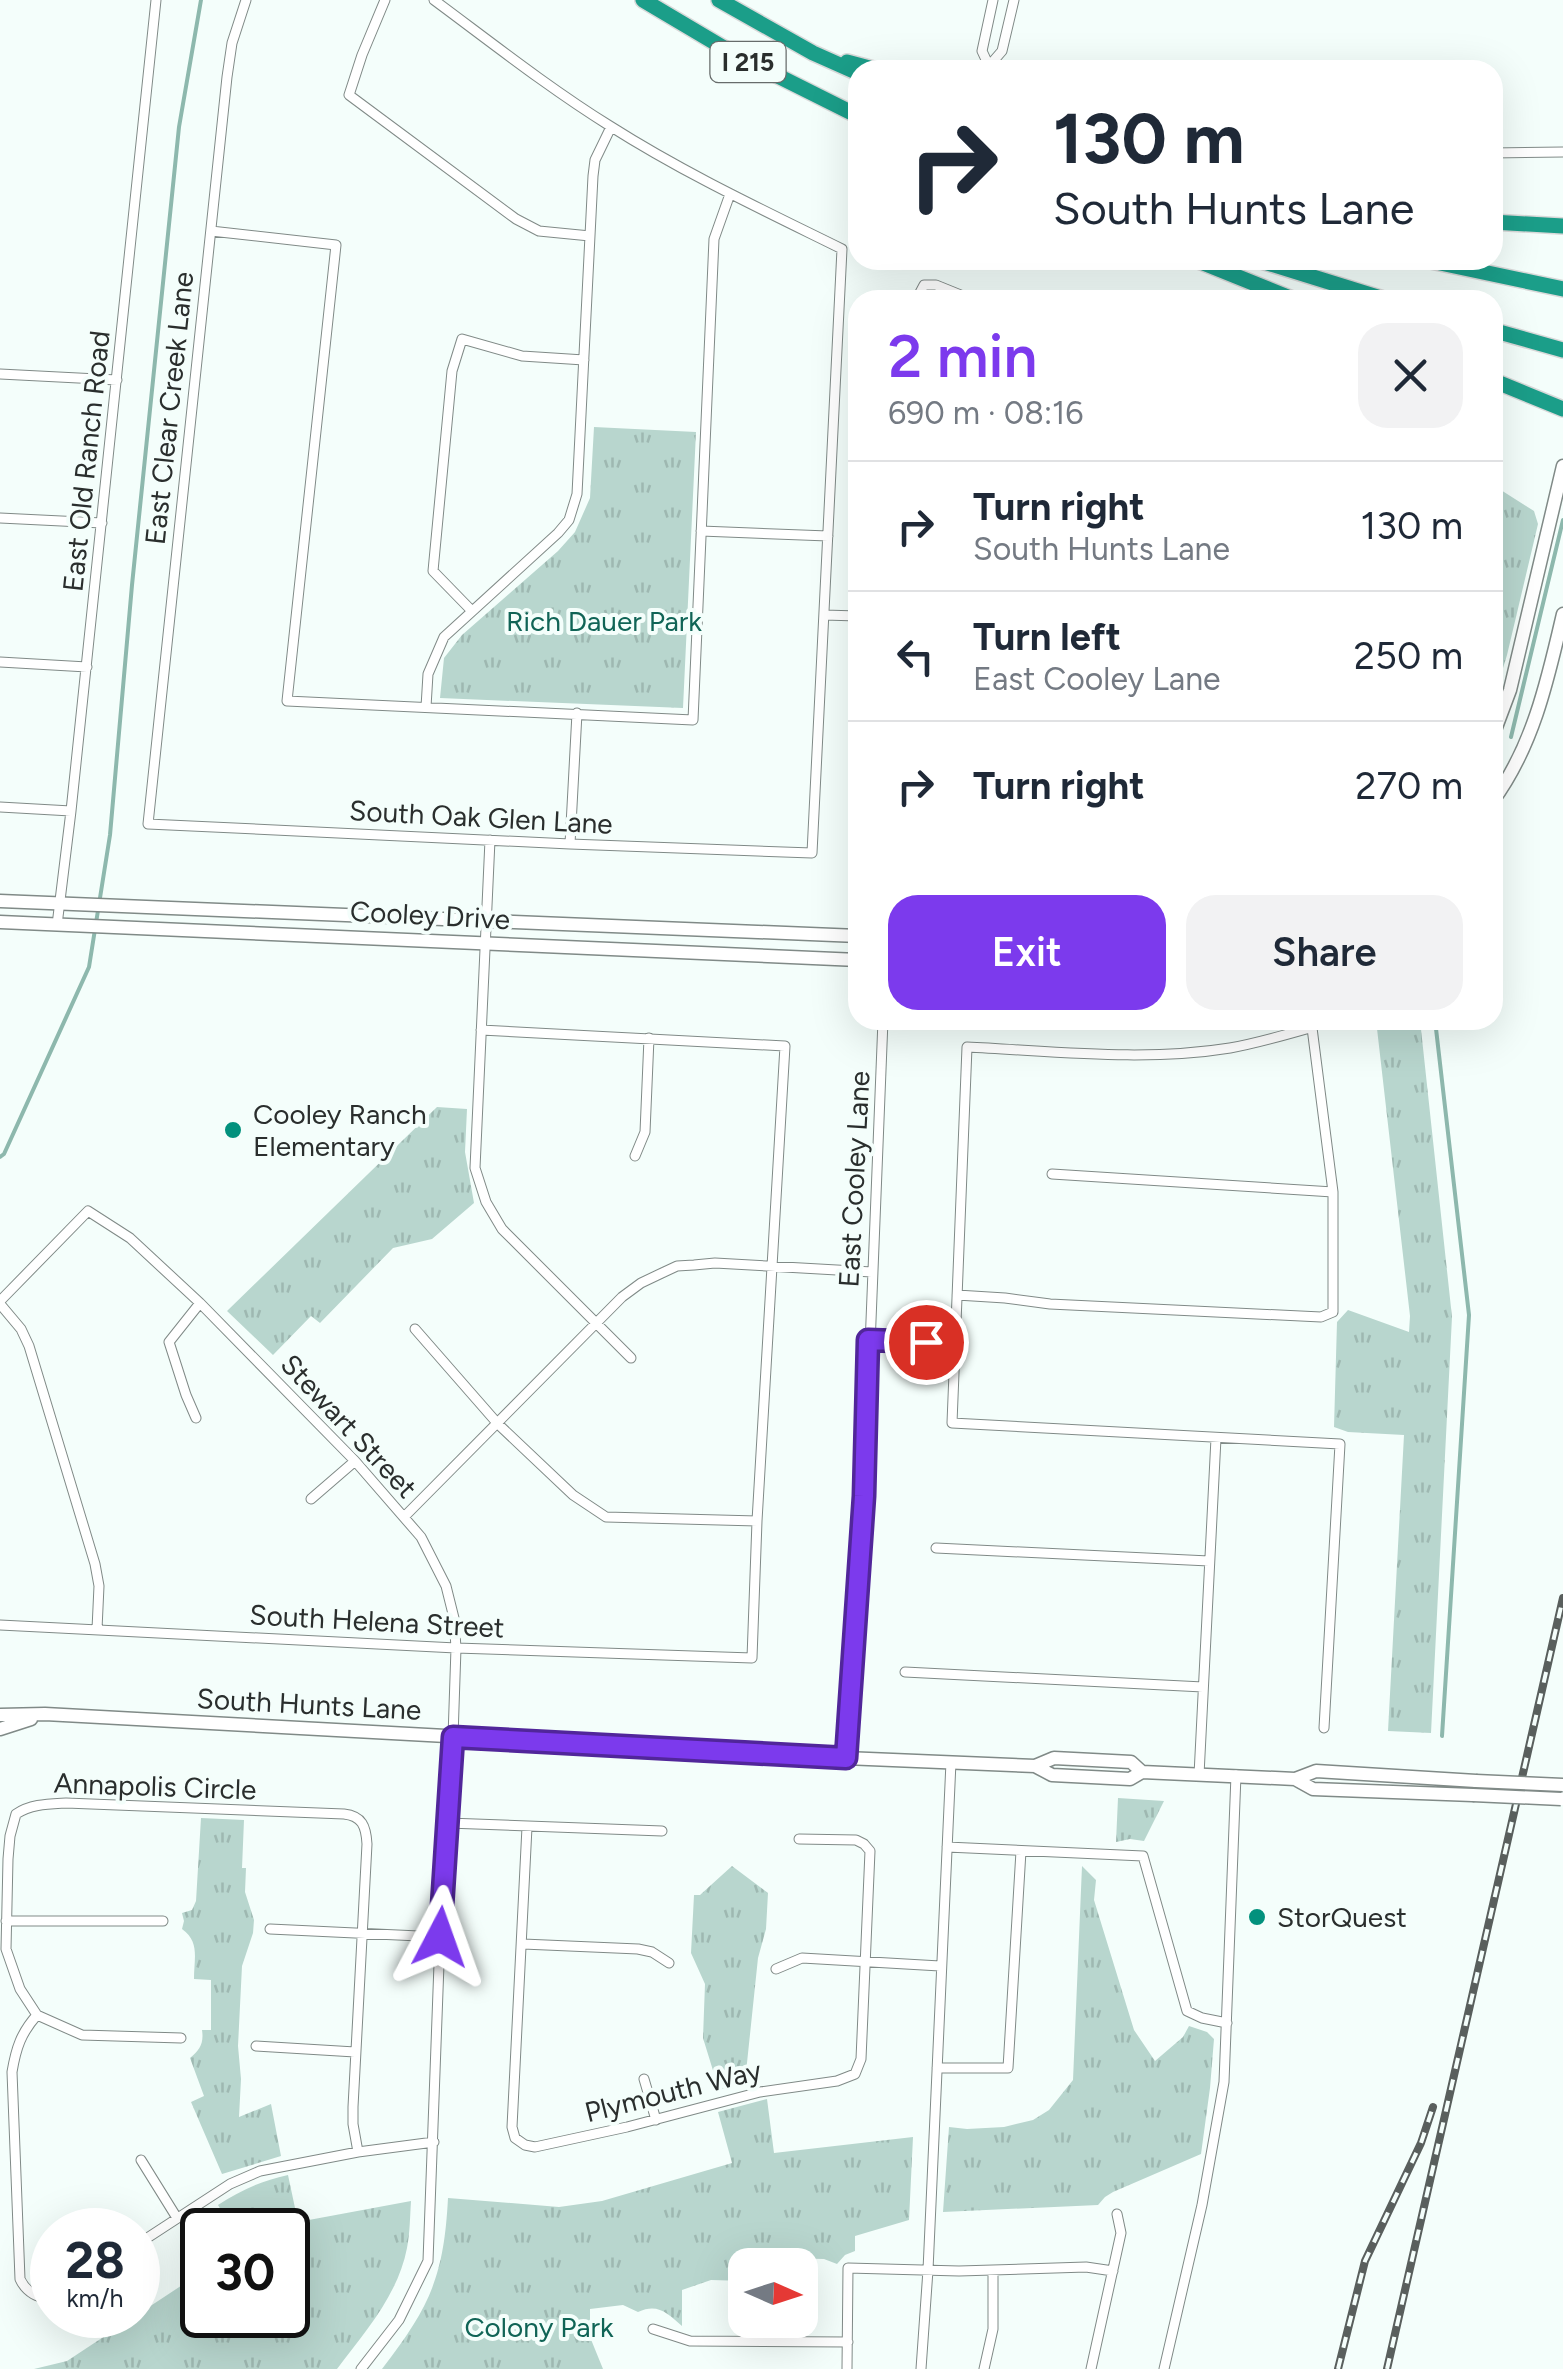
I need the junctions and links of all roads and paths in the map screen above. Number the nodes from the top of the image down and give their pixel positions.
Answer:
1 (156, 0) edge
2 (246, 0) edge
3 (385, 0) edge
4 (434, 0) edge
5 (643, 0) edge
6 (720, 0) edge
7 (993, 0) edge
8 (1014, 0) edge
9 (813, 53) junction
10 (987, 60) edge
11 (995, 60) edge
12 (848, 62) edge
13 (848, 69) edge
14 (848, 111) edge
15 (611, 127) junction
16 (1563, 152) edge
17 (1503, 153) edge
18 (730, 194) junction
19 (1503, 223) edge
20 (1561, 226) edge
21 (211, 230) junction
22 (590, 236) junction
23 (1221, 270) edge
24 (1290, 270) edge
25 (1472, 270) edge
26 (921, 290) edge
27 (948, 290) edge
28 (1270, 290) edge
29 (1355, 290) edge
30 (1563, 290) edge
31 (1503, 333) edge
32 (1563, 350) edge
33 (584, 360) junction
34 (0, 374) edge
35 (117, 380) junction
36 (1503, 385) edge
37 (1563, 409) edge
38 (1563, 466) edge
39 (0, 518) edge
40 (102, 523) junction
41 (701, 531) junction
42 (828, 536) junction
43 (471, 610) junction
44 (1563, 614) edge
45 (824, 615) junction
46 (848, 616) edge
47 (0, 662) edge
48 (87, 666) junction
49 (426, 708) junction
50 (1503, 709) edge
51 (577, 713) junction
52 (1503, 787) edge
53 (0, 807) edge
54 (72, 810) junction
55 (148, 824) joint
56 (490, 840) junction
57 (570, 844) junction
58 (0, 901) edge
59 (60, 904) junction
60 (160, 908) junction
61 (487, 920) junction
62 (0, 922) edge
63 (57, 926) junction
64 (160, 928) junction
65 (848, 936) edge
66 (486, 943) junction
67 (848, 960) edge
68 (481, 1030) junction
69 (883, 1030) edge
70 (1291, 1030) edge
71 (1313, 1030) edge
72 (650, 1038) junction
73 (634, 1156) dead end
74 (1052, 1174) dead end
75 (1333, 1192) junction
76 (772, 1266) junction
77 (872, 1272) junction
78 (957, 1295) junction
79 (0, 1302) edge
80 (200, 1303) junction
81 (596, 1323) junction
82 (415, 1329) dead end
83 (868, 1340) junction
84 (955, 1343) junction
85 (631, 1358) dead end
86 (196, 1418) dead end
87 (498, 1424) junction
88 (1216, 1438) junction
89 (354, 1460) junction
90 (311, 1499) dead end
91 (404, 1517) junction
92 (758, 1521) junction
93 (936, 1548) dead end
94 (1209, 1561) junction
95 (0, 1624) edge
96 (98, 1629) junction
97 (456, 1648) junction
98 (905, 1672) dead end
99 (1202, 1687) junction
100 (45, 1714) junction
101 (0, 1716) edge
102 (1324, 1728) dead end
103 (0, 1729) edge
104 (453, 1737) junction
105 (846, 1758) junction
106 (951, 1762) junction
107 (1199, 1775) junction
108 (1236, 1775) junction
109 (1562, 1795) edge
110 (448, 1823) junction
111 (527, 1826) junction
112 (662, 1831) dead end
113 (799, 1838) dead end
114 (947, 1846) junction
115 (1020, 1851) junction
116 (6, 1921) junction
117 (162, 1921) dead end
118 (270, 1929) dead end
119 (362, 1934) junction
120 (440, 1937) junction
121 (523, 1944) junction
122 (865, 1960) junction
123 (670, 1962) dead end
124 (940, 1966) junction
125 (776, 1969) dead end
126 (37, 2015) junction
127 (1227, 2022) junction
128 (181, 2038) dead end
129 (256, 2046) dead end
130 (356, 2052) junction
131 (938, 2068) junction
132 (644, 2078) dead end
133 (656, 2120) junction
134 (434, 2142) junction
135 (358, 2152) junction
136 (140, 2160) dead end
137 (1117, 2214) dead end
138 (177, 2218) junction
139 (160, 2229) edge
140 (928, 2270) junction
141 (993, 2270) junction
142 (1113, 2270) junction
143 (30, 2292) edge
144 (653, 2329) dead end
145 (848, 2342) junction
146 (361, 2369) edge
147 (848, 2369) edge
148 (921, 2369) edge
149 (984, 2369) edge
150 (1091, 2369) edge
151 (1164, 2369) edge

1 - 35 street, East Old Ranch Road
2 - 21 street, East Clear Creek Lane
3 - 22 street
4 - 15 street
5 - 14 highway, I 215
6 - 9 highway, I 215
7 - 10 street
8 - 11 street
9 - 12 highway
9 - 13 highway, I 215
15 - 18 street
15 - 22 street
16 - 17 street
18 - 41 street
18 - 42 street
19 - 20 highway
21 - 49 street
21 - 55 street, East Clear Creek Lane
22 - 33 street
23 - 28 highway
24 - 29 highway
25 - 30 highway
26 - 27 street
31 - 32 highway
33 - 43 street
33 - 43 street
34 - 35 street
35 - 40 street, East Old Ranch Road
36 - 37 highway
38 - 50 street
39 - 40 street
40 - 48 street, East Old Ranch Road
41 - 42 street
41 - 51 street
42 - 45 street
43 - 49 street
44 - 52 street
45 - 46 street
45 - 57 street, South Oak Glen Lane
47 - 48 street
48 - 54 street, East Old Ranch Road
49 - 51 street
51 - 57 street
53 - 54 street
54 - 59 street, East Old Ranch Road
55 - 56 street, South Oak Glen Lane
56 - 57 street, South Oak Glen Lane
56 - 61 street
58 - 59 street, Cooley Drive
59 - 60 street, Cooley Drive
59 - 63 street, East Old Ranch Road
60 - 61 street, Cooley Drive
60 - 64 street
61 - 65 street, Cooley Drive
61 - 66 street
62 - 63 street, Cooley Drive
63 - 64 street, Cooley Drive
64 - 66 street, Cooley Drive
66 - 67 street, Cooley Drive
66 - 68 street
68 - 72 street
68 - 81 street
69 - 77 street, East Cooley Lane
70 - 78 street
71 - 75 street
72 - 73 street
72 - 76 street
74 - 75 street
75 - 78 street
76 - 77 street
76 - 81 street
76 - 92 street
77 - 83 street, East Cooley Lane
78 - 84 street
79 - 80 street, Stewart Street
79 - 96 street
80 - 86 street
80 - 89 street, Stewart Street
81 - 85 street
81 - 87 street
82 - 87 street
83 - 84 street
83 - 105 street, East Cooley Lane
84 - 88 street
87 - 91 street
87 - 92 street
88 - 94 street
88 - 102 street
89 - 90 street
89 - 91 street, Stewart Street
91 - 97 street, Stewart Street
92 - 97 street, South Helena Street
93 - 94 street
94 - 99 street
95 - 96 street, South Helena Street
96 - 97 street, South Helena Street
97 - 104 street, Stewart Street
98 - 99 street
99 - 107 street
100 - 101 street, South Hunts Lane
100 - 103 street
100 - 104 street, South Hunts Lane
104 - 105 street, South Hunts Lane
104 - 110 street, Stewart Street
105 - 106 street, South Hunts Lane
106 - 107 street, South Hunts Lane
106 - 114 street
107 - 108 street, South Hunts Lane
108 - 109 street, South Hunts Lane, bridge
108 - 127 street
110 - 111 street
110 - 120 street, Stewart Street
111 - 112 street
111 - 121 street, Plymouth Way
113 - 122 street, Plymouth Way
114 - 115 street
114 - 124 street
115 - 127 street
115 - 131 street
116 - 117 street
116 - 119 street, Annapolis Circle
116 - 126 street, Annapolis Circle
118 - 119 street
119 - 120 street
119 - 130 street, Annapolis Circle
120 - 134 street, Stewart Street
121 - 123 street
121 - 133 street, Plymouth Way
122 - 124 street
122 - 125 street
122 - 133 street, Plymouth Way
124 - 131 street
126 - 128 street
126 - 143 street
127 - 151 street
129 - 130 street
130 - 135 street, Annapolis Circle
131 - 140 street
132 - 133 street
134 - 135 street
134 - 146 street, Stewart Street
135 - 138 street
136 - 138 street
137 - 142 street
138 - 139 street
140 - 141 street
140 - 145 street
140 - 148 street
141 - 142 street
141 - 149 street
142 - 150 street
144 - 145 street
145 - 147 street

